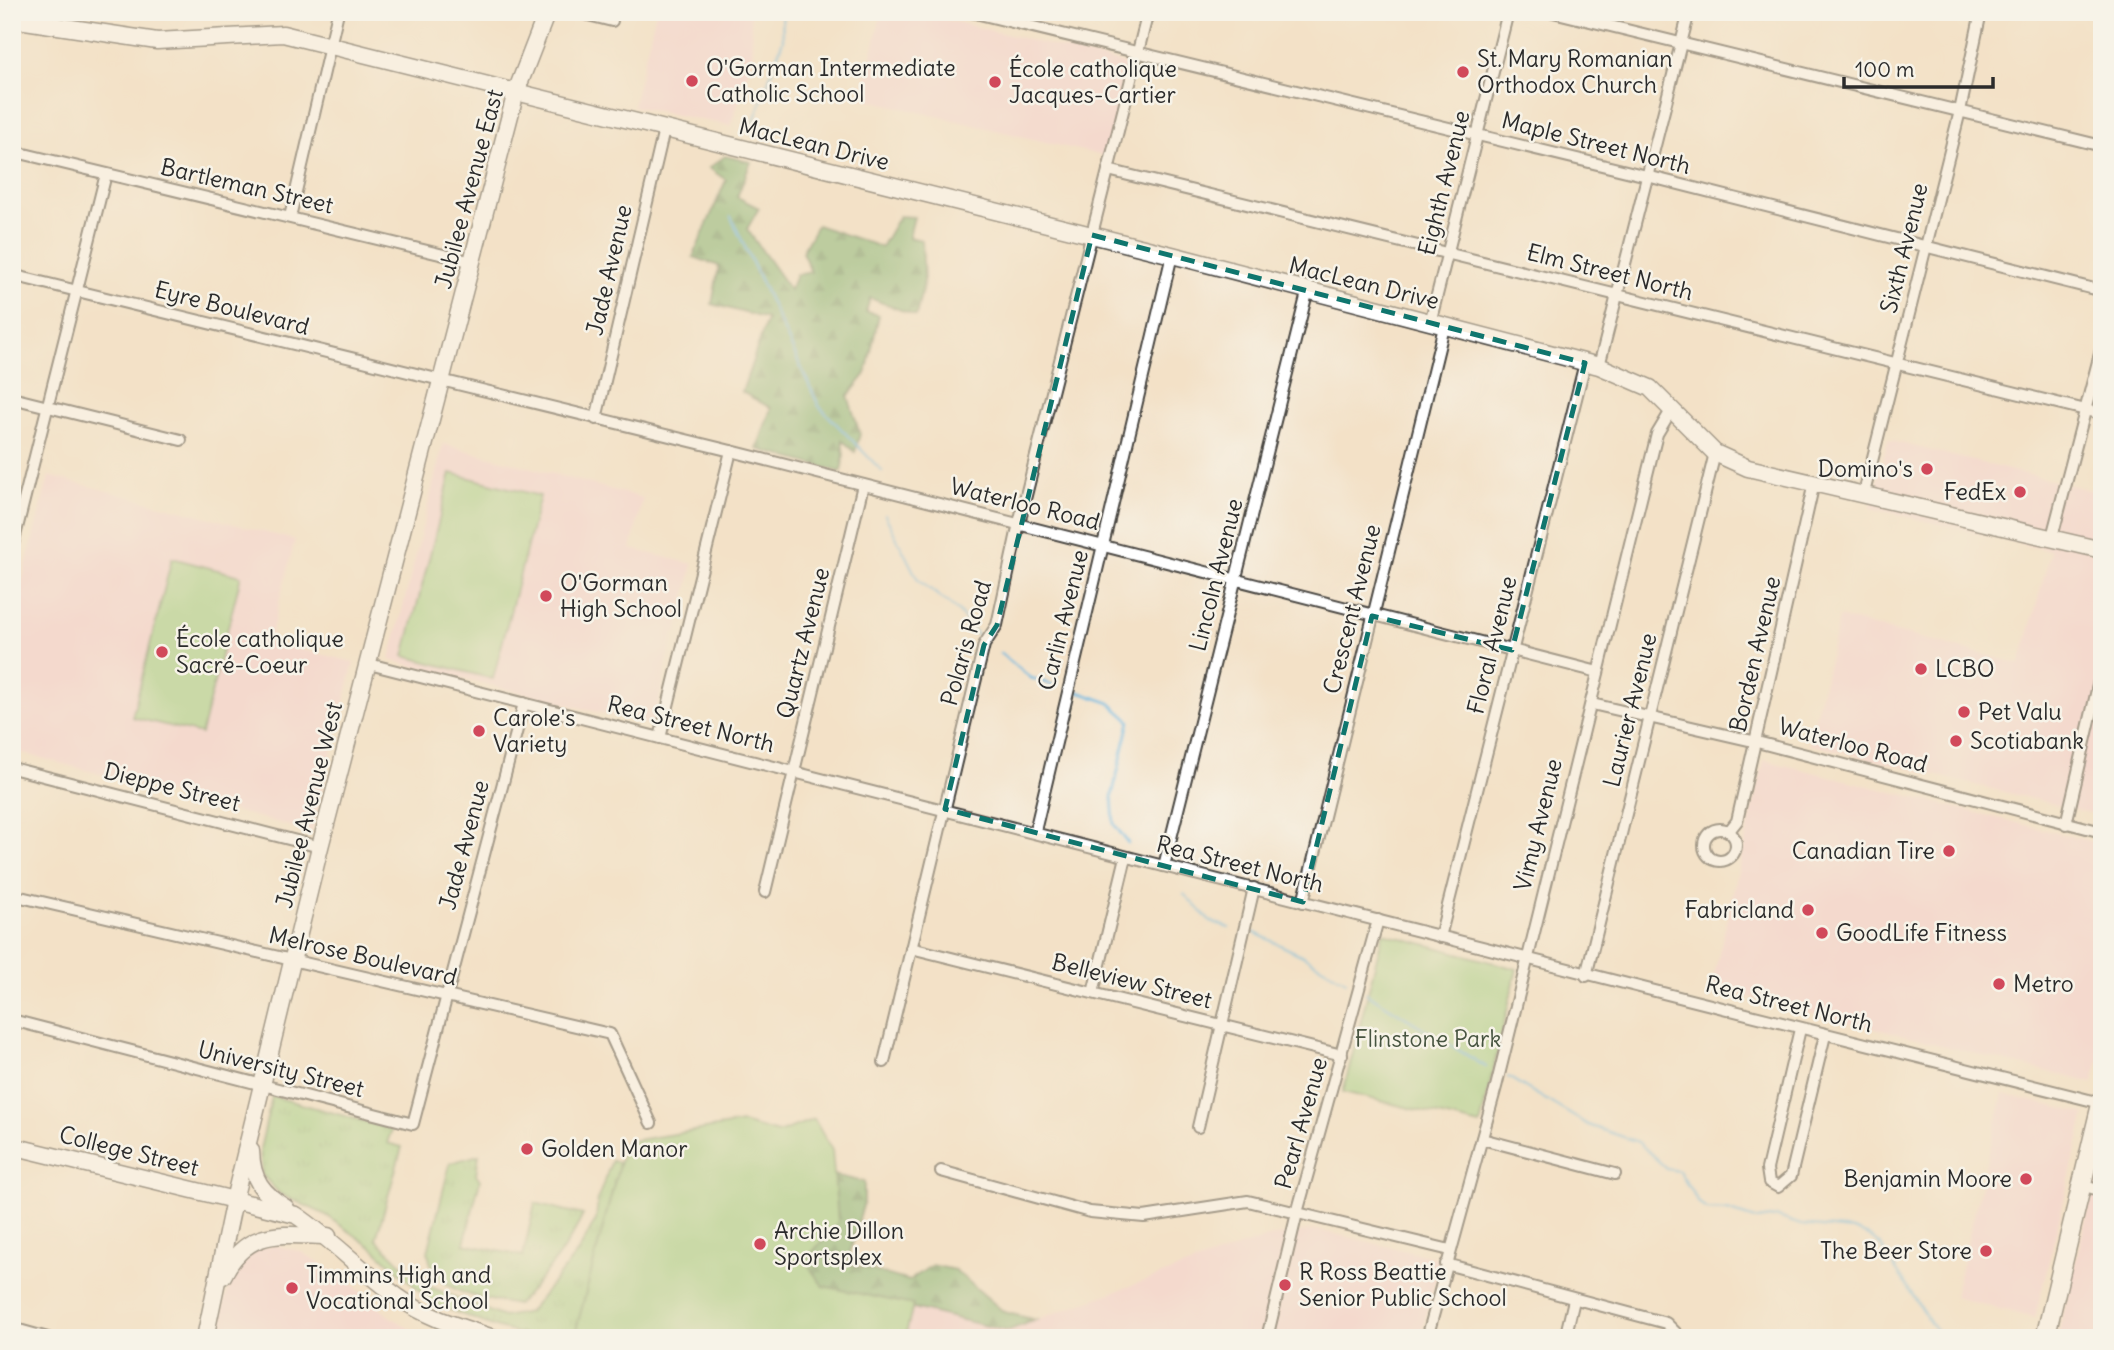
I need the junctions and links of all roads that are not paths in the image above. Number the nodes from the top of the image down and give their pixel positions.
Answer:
1 (338, 12) edge
2 (547, 12) edge
3 (576, 12) edge
4 (971, 12) edge
5 (1148, 12) edge
6 (1508, 12) edge
7 (1553, 12) edge
8 (1689, 12) edge
9 (1981, 12) edge
10 (12, 19) edge
11 (612, 21) dead end
12 (1681, 43) junction
13 (330, 45) junction
14 (1138, 53) junction
15 (516, 92) junction
16 (1960, 111) junction
17 (664, 130) junction
18 (1477, 136) junction
19 (2102, 146) edge
20 (12, 151) edge
21 (1108, 170) junction
22 (106, 174) junction
23 (1647, 176) junction
24 (290, 217) junction
25 (1092, 235) junction
26 (1926, 247) junction
27 (1448, 254) junction
28 (1172, 255) junction
29 (473, 262) junction
30 (12, 275) edge
31 (2102, 291) edge
32 (77, 292) junction
33 (1307, 293) junction
34 (1617, 295) junction
35 (1437, 325) junction
36 (2102, 346) edge
37 (1592, 364) junction
38 (1897, 364) junction
39 (441, 381) junction
40 (12, 398) edge
41 (48, 407) junction
42 (1672, 409) junction
43 (2086, 410) junction
44 (2102, 414) edge
45 (596, 419) junction
46 (181, 440) dead end
47 (731, 451) junction
48 (1715, 453) junction
49 (1814, 483) junction
50 (863, 485) junction
51 (1864, 493) junction
52 (16, 521) edge
53 (1018, 523) junction
54 (2053, 537) junction
55 (1104, 544) junction
56 (12, 548) edge
57 (2102, 550) edge
58 (1237, 580) junction
59 (1372, 616) junction
60 (1512, 650) junction
61 (369, 664) junction
62 (2102, 668) edge
63 (1598, 672) junction
64 (524, 703) junction
65 (1592, 704) junction
66 (1650, 719) junction
67 (660, 738) junction
68 (1757, 742) junction
69 (12, 768) edge
70 (793, 771) junction
71 (944, 809) junction
72 (2066, 824) junction
73 (1035, 831) junction
74 (1729, 831) dead end
75 (2102, 832) edge
76 (320, 848) junction
77 (1126, 857) junction
78 (1164, 866) junction
79 (1254, 888) junction
80 (765, 892) dead end
81 (12, 895) edge
82 (1303, 902) junction
83 (1378, 920) junction
84 (1440, 937) junction
85 (911, 947) junction
86 (1526, 961) junction
87 (294, 962) junction
88 (1586, 976) junction
89 (1093, 993) junction
90 (444, 997) junction
91 (12, 1020) edge
92 (1223, 1026) junction
93 (1800, 1029) junction
94 (1825, 1035) junction
95 (1342, 1055) junction
96 (884, 1062) dead end
97 (263, 1086) junction
98 (2101, 1101) edge
99 (651, 1123) dead end
100 (1198, 1127) dead end
101 (250, 1134) junction
102 (1482, 1139) junction
103 (12, 1146) edge
104 (941, 1171) dead end
105 (1615, 1174) dead end
106 (2081, 1185) junction
107 (2102, 1191) edge
108 (234, 1200) junction
109 (1297, 1213) junction
110 (296, 1215) junction
111 (328, 1236) junction
112 (1450, 1250) junction
113 (1446, 1264) junction
114 (216, 1292) junction
115 (1574, 1300) junction
116 (12, 1328) edge
117 (48, 1338) edge
118 (205, 1338) edge
119 (494, 1338) edge
120 (1267, 1338) edge
121 (1427, 1338) edge
122 (1565, 1338) edge
123 (1681, 1338) edge
124 (2045, 1338) edge

1 - 13 street
2 - 15 street, Jubilee Avenue East
3 - 11 street
4 - 14 street, Maple Street North
5 - 14 street, Polaris Road
6 - 18 street, Eighth Avenue
7 - 12 street
8 - 12 street, Floral Avenue
9 - 16 street, Sixth Avenue
10 - 13 street, MacLean Drive
12 - 16 street
12 - 23 street, Floral Avenue
13 - 15 street, MacLean Drive
13 - 24 street
14 - 18 street, Maple Street North
14 - 21 street, Polaris Road
15 - 17 street, MacLean Drive
15 - 29 street, Jubilee Avenue East
16 - 19 street
16 - 26 street, Sixth Avenue
17 - 25 street, MacLean Drive
17 - 45 street, Jade Avenue
18 - 23 street, Maple Street North
18 - 27 street, Eighth Avenue
20 - 22 street, Bartleman Street
21 - 25 street, Polaris Road
21 - 27 street, Elm Street North
22 - 24 street, Bartleman Street
22 - 32 street
23 - 26 street, Maple Street North
23 - 34 street, Floral Avenue
24 - 29 street, Bartleman Street
25 - 28 street, MacLean Drive
25 - 53 street, Polaris Road
26 - 31 street, Maple Street North
26 - 38 street, Sixth Avenue
27 - 34 street, Elm Street North
27 - 35 street, Eighth Avenue
28 - 33 street, MacLean Drive
28 - 55 street, Carlin Avenue
29 - 39 street, Jubilee Avenue East
30 - 32 street, Eyre Boulevard
32 - 39 street, Eyre Boulevard
32 - 41 street
33 - 35 street, MacLean Drive
33 - 58 street, Lincoln Avenue
34 - 37 street, Floral Avenue
34 - 38 street, Elm Street North
35 - 37 street, MacLean Drive
35 - 59 street, Crescent Avenue
36 - 43 street
37 - 42 street
37 - 60 street, Floral Avenue
38 - 43 street, Elm Street North
38 - 51 street, Sixth Avenue
39 - 45 street, Waterloo Road
39 - 61 street, Jubilee Avenue West
40 - 41 street
41 - 46 street
41 - 52 street
42 - 48 street
42 - 63 street, Vimy Avenue
43 - 44 street, Elm Street North
43 - 54 street
45 - 47 street, Waterloo Road
47 - 50 street, Waterloo Road
47 - 67 street
48 - 49 street
48 - 66 street, Laurier Avenue
49 - 51 street
49 - 68 street, Borden Avenue
50 - 53 street, Waterloo Road
50 - 70 street, Quartz Avenue
51 - 54 street
52 - 56 street
53 - 55 street, Waterloo Road
53 - 71 street, Polaris Road
54 - 57 street
55 - 58 street, Waterloo Road
55 - 73 street, Carlin Avenue
58 - 59 street, Waterloo Road
58 - 78 street, Lincoln Avenue
59 - 60 street, Waterloo Road
59 - 82 street, Crescent Avenue
60 - 63 street, Waterloo Road
60 - 84 street, Floral Avenue
61 - 64 street, Rea Street North
61 - 76 street, Jubilee Avenue West
62 - 72 street
63 - 65 street, Vimy Avenue
64 - 67 street, Rea Street North
64 - 90 street, Jade Avenue
65 - 66 street, Waterloo Road
65 - 86 street, Vimy Avenue
66 - 68 street, Waterloo Road
66 - 88 street, Laurier Avenue
67 - 70 street, Rea Street North
68 - 72 street, Waterloo Road
68 - 74 street, Borden Avenue
69 - 76 street, Dieppe Street
70 - 71 street, Rea Street North
70 - 80 street, Quartz Avenue
71 - 73 street, Rea Street North
71 - 85 street, Polaris Road
72 - 75 street, Waterloo Road
73 - 77 street, Rea Street North
76 - 87 street, Jubilee Avenue West
77 - 78 street, Rea Street North
77 - 89 street
78 - 79 street, Rea Street North
79 - 82 street, Rea Street North
79 - 92 street
81 - 87 street, Melrose Boulevard
82 - 83 street, Rea Street North
83 - 84 street, Rea Street North
83 - 95 street, Pearl Avenue
84 - 86 street, Rea Street North
85 - 89 street, Belleview Street
85 - 96 street, Polaris Road
86 - 88 street, Rea Street North
86 - 102 street, Vimy Avenue
87 - 90 street, Melrose Boulevard
87 - 97 street, Jubilee Avenue West
88 - 93 street, Rea Street North
89 - 92 street, Belleview Street
90 - 97 street, University Street
90 - 99 street, Melrose Boulevard
91 - 97 street, University Street
92 - 95 street, Belleview Street
92 - 100 street
93 - 94 street, Rea Street North
93 - 94 street
94 - 98 street, Rea Street North
95 - 109 street, Pearl Avenue
97 - 101 street, Jubilee Avenue West
98 - 106 main road
101 - 108 street, Jubilee Avenue West
101 - 110 street
102 - 105 street
102 - 112 street, Vimy Avenue
103 - 108 street, College Street
104 - 109 street
106 - 107 street
106 - 124 main road
108 - 110 street, College Street
108 - 114 street, Jubilee Avenue West
109 - 112 street
109 - 120 street, Pearl Avenue
110 - 111 street
111 - 114 street
111 - 119 street
112 - 113 street, Vimy Avenue
113 - 115 street
113 - 121 street, Vimy Avenue
114 - 118 street
115 - 122 street
115 - 123 street
116 - 117 street

